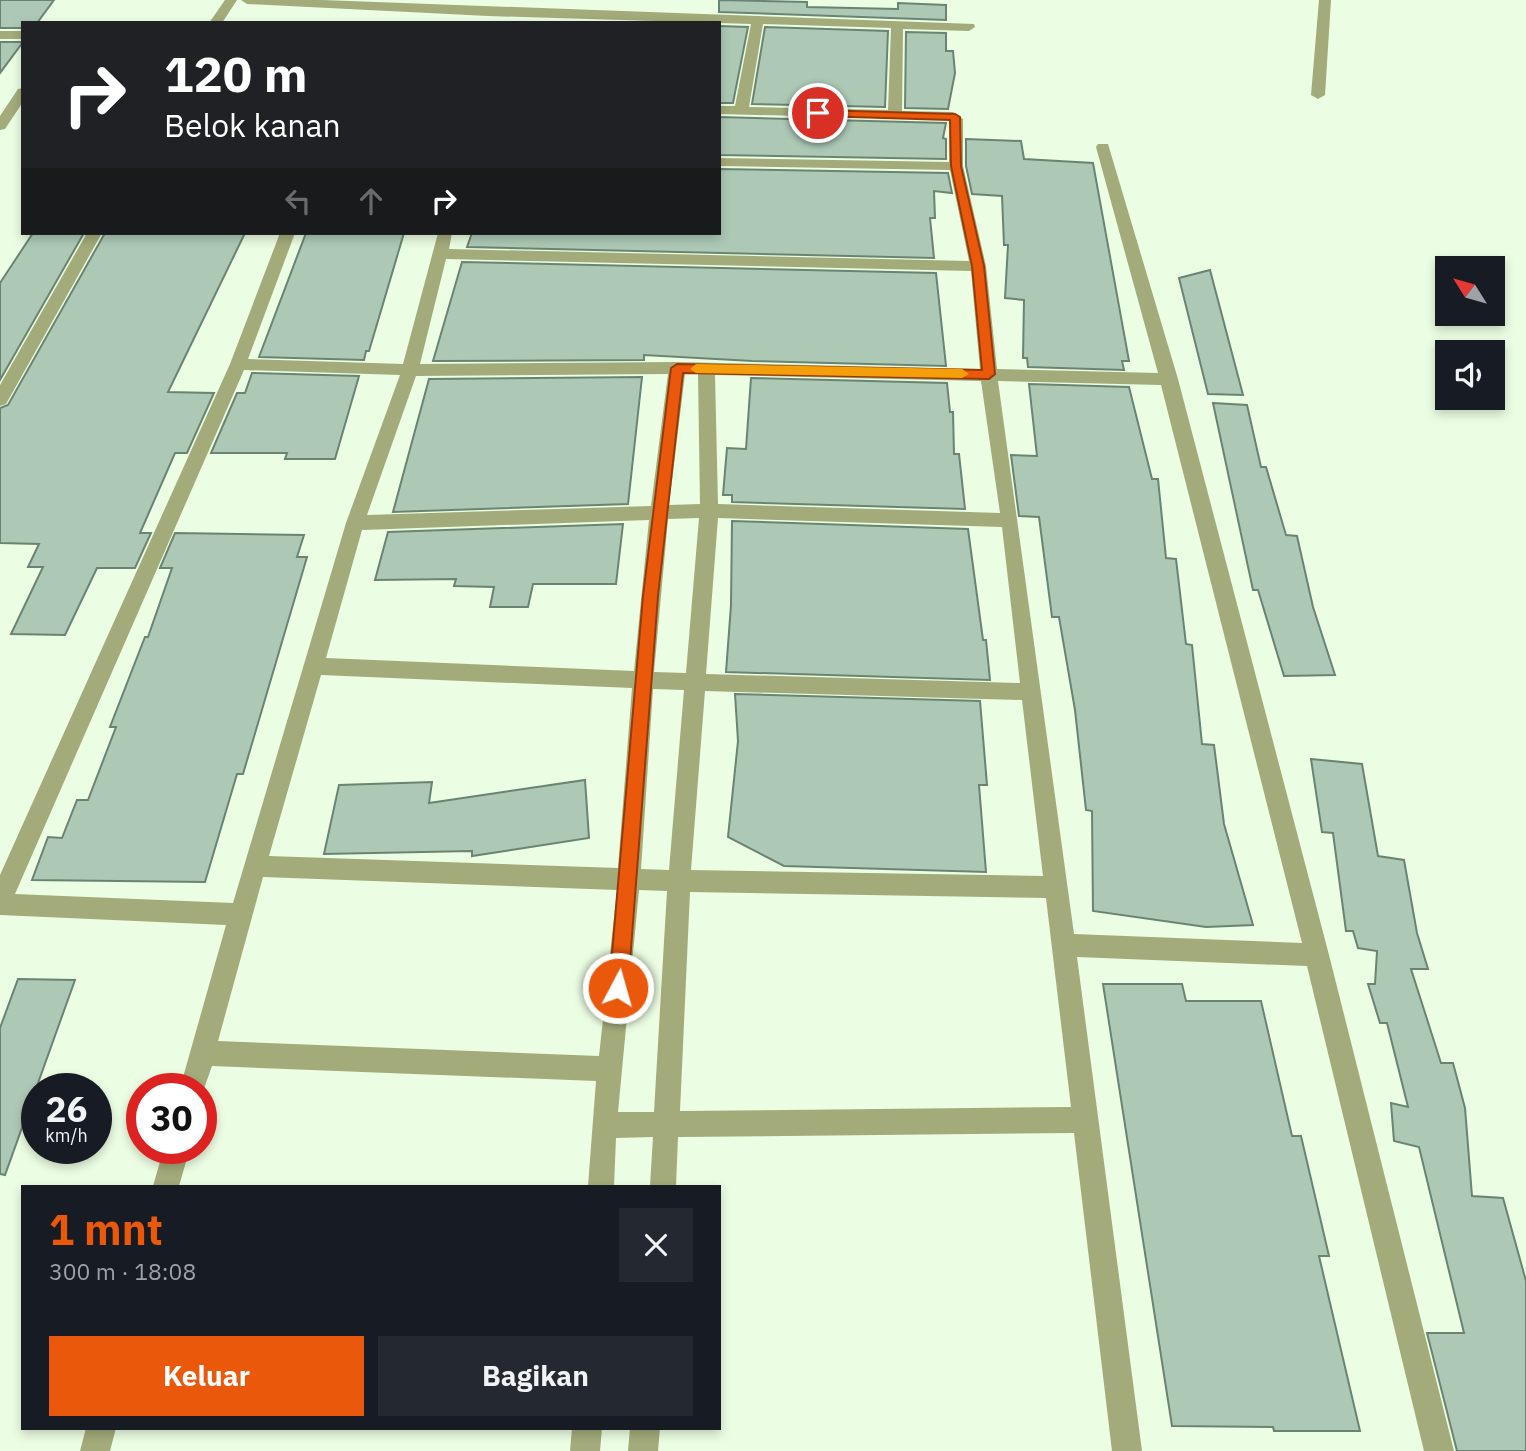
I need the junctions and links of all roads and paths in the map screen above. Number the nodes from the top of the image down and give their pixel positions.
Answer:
1 (231, 0) edge
2 (247, 0) edge
3 (1325, 0) edge
4 (349, 6) junction
5 (486, 17) edge
6 (619, 19) edge
7 (758, 19) junction
8 (216, 21) edge
9 (342, 21) edge
10 (897, 26) junction
11 (970, 27) dead end
12 (0, 34) edge
13 (21, 35) edge
14 (21, 95) edge
15 (1318, 95) dead end
16 (721, 110) edge
17 (741, 111) junction
18 (895, 114) junction
19 (0, 126) edge
20 (1103, 147) dead end
21 (721, 162) edge
22 (956, 166) junction
23 (93, 235) edge
24 (286, 235) edge
25 (444, 235) edge
26 (438, 254) junction
27 (978, 266) junction
28 (238, 364) junction
29 (677, 368) junction
30 (706, 369) junction
31 (410, 370) junction
32 (989, 374) junction
33 (1170, 379) junction
34 (0, 400) edge
35 (709, 510) junction
36 (659, 513) junction
37 (1010, 520) junction
38 (355, 523) junction
39 (313, 666) junction
40 (643, 678) junction
41 (695, 682) junction
42 (1032, 692) junction
43 (255, 866) junction
44 (629, 880) junction
45 (679, 881) junction
46 (1057, 887) junction
47 (0, 902) edge
48 (240, 915) junction
49 (1064, 945) junction
50 (1317, 955) junction
51 (203, 1053) junction
52 (611, 1069) junction
53 (197, 1073) edge
54 (1087, 1120) junction
55 (667, 1124) junction
56 (604, 1125) junction
57 (172, 1164) edge
58 (166, 1185) edge
59 (601, 1185) edge
60 (663, 1185) edge
61 (100, 1430) edge
62 (587, 1430) edge
63 (645, 1430) edge
64 (95, 1451) edge
65 (585, 1451) edge
66 (643, 1451) edge
67 (1127, 1451) edge
68 (1439, 1451) edge

1 - 8 street
2 - 4 street
3 - 15 street
4 - 5 street
4 - 9 street
5 - 6 street
6 - 7 street
7 - 10 street
7 - 17 street
10 - 11 street
10 - 18 street
12 - 13 street
14 - 19 street
16 - 17 street
17 - 18 street
18 - 22 street
20 - 33 street
21 - 22 street
22 - 27 street
23 - 34 street
24 - 28 street
25 - 26 street
26 - 27 street
26 - 31 street
27 - 32 street
28 - 31 street
28 - 47 street
29 - 30 street
29 - 31 street
29 - 36 street
30 - 32 street
30 - 35 street
31 - 38 street
32 - 33 street
32 - 37 street
33 - 50 street
35 - 36 street
35 - 37 street
35 - 41 street
36 - 38 street
36 - 40 street
37 - 42 street
38 - 39 street
39 - 40 street
39 - 43 street
40 - 41 street
40 - 44 street
41 - 42 street
41 - 45 street
42 - 46 street
43 - 44 street
43 - 48 street
44 - 45 street
44 - 52 street
45 - 46 street
45 - 55 street
46 - 49 street
47 - 48 street
48 - 51 street
49 - 50 street
49 - 54 street
50 - 68 street
51 - 52 street
51 - 53 street
52 - 56 street
54 - 55 street
54 - 67 street
55 - 56 street
55 - 60 street
56 - 59 street
57 - 58 street
61 - 64 street
62 - 65 street
63 - 66 street

